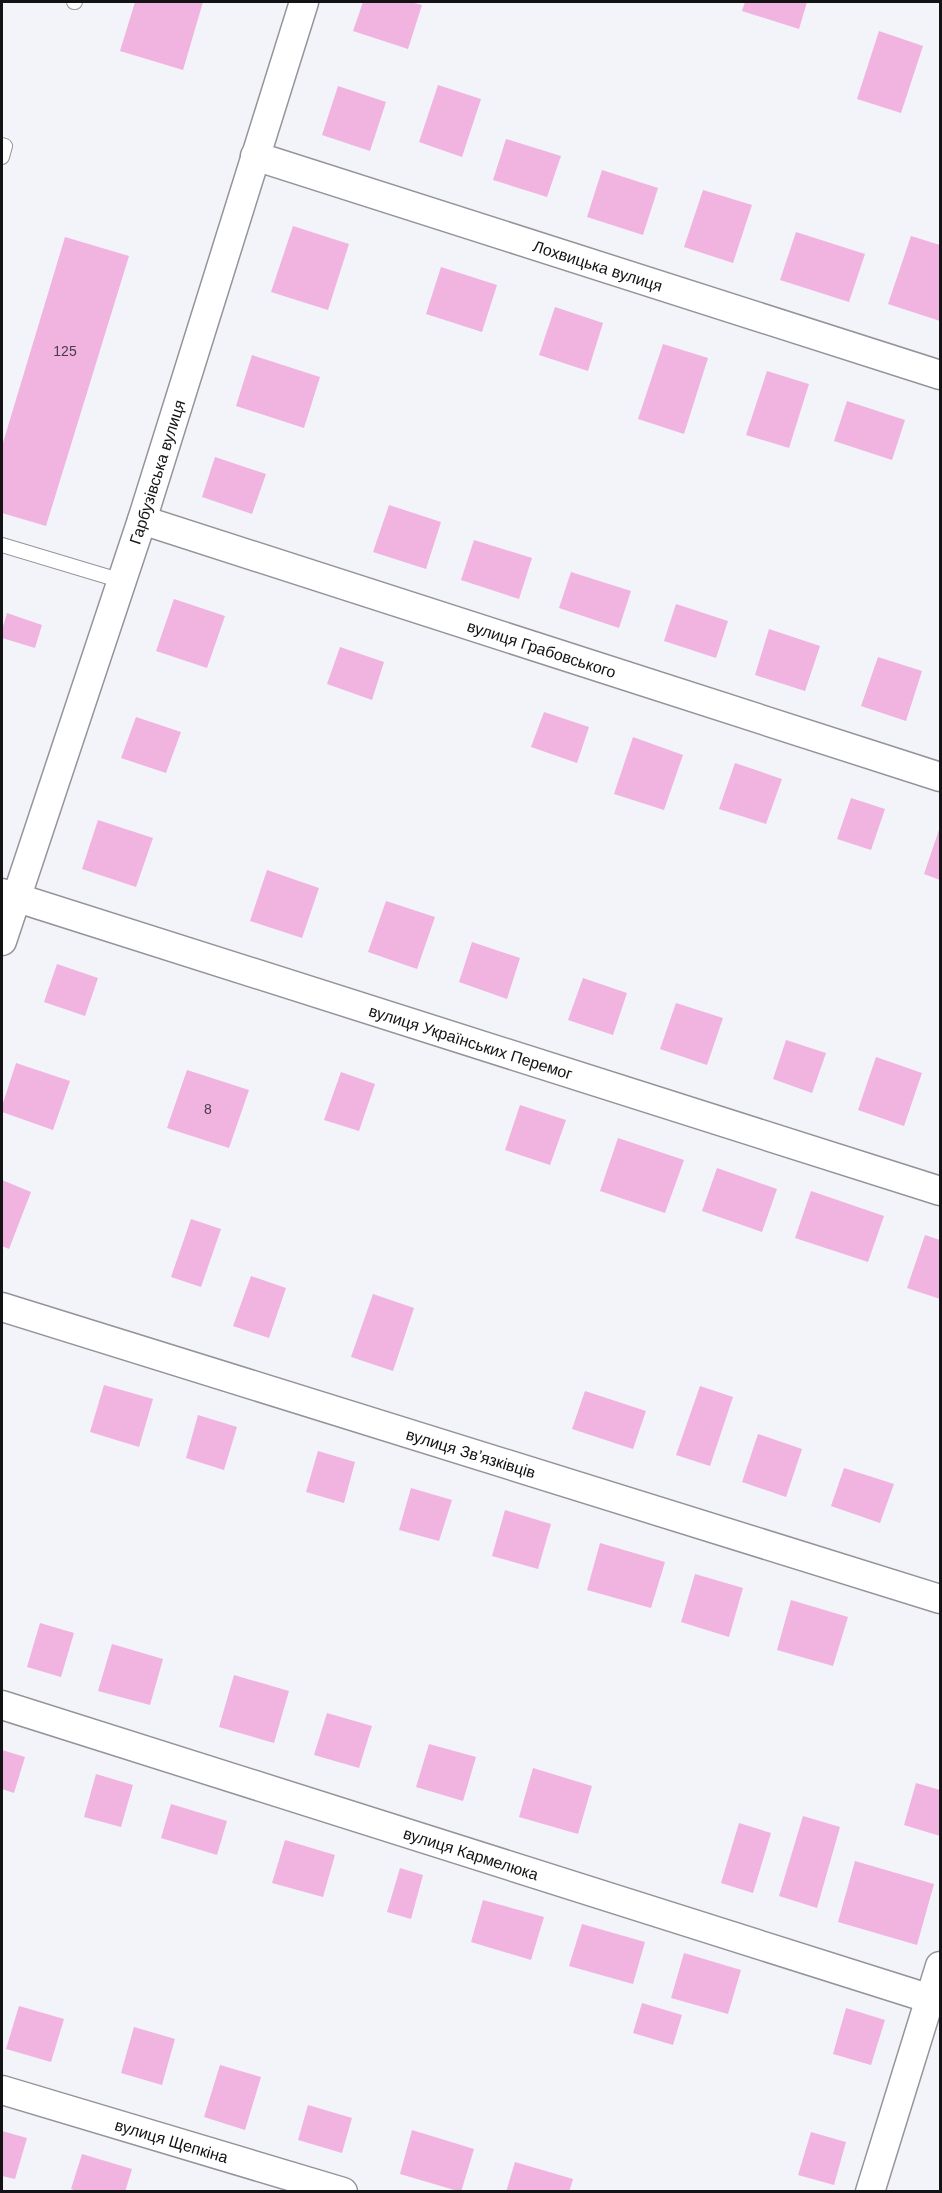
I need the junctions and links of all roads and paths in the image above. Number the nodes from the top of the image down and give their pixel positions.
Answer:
1 (304, 2) edge
2 (2, 145) edge
3 (255, 156) junction
4 (2, 157) edge
5 (940, 375) edge
6 (142, 519) junction
7 (2, 545) edge
8 (122, 581) junction
9 (940, 777) edge
10 (9, 895) edge
11 (2, 941) edge
12 (940, 1191) edge
13 (2, 1307) edge
14 (940, 1599) edge
15 (2, 1705) edge
16 (940, 1966) edge
17 (935, 2000) edge
18 (2, 2090) edge
19 (343, 2192) edge
20 (870, 2192) edge

1 - 3 street, Гарбузівська вулиця
2 - 4 lane
3 - 5 street, Лохвицька вулиця
3 - 6 street, Гарбузівська вулиця
6 - 8 street, Гарбузівська вулиця
6 - 9 street, вулиця Грабовського
7 - 8 lane
8 - 10 street, Гарбузівська вулиця
10 - 11 street, Гарбузівська вулиця
10 - 12 street, вулиця Українських Перемог
13 - 14 street, вулиця Звʼязківців
15 - 17 street, вулиця Кармелюка
16 - 17 street
17 - 20 street
18 - 19 street, вулиця Щепкіна

